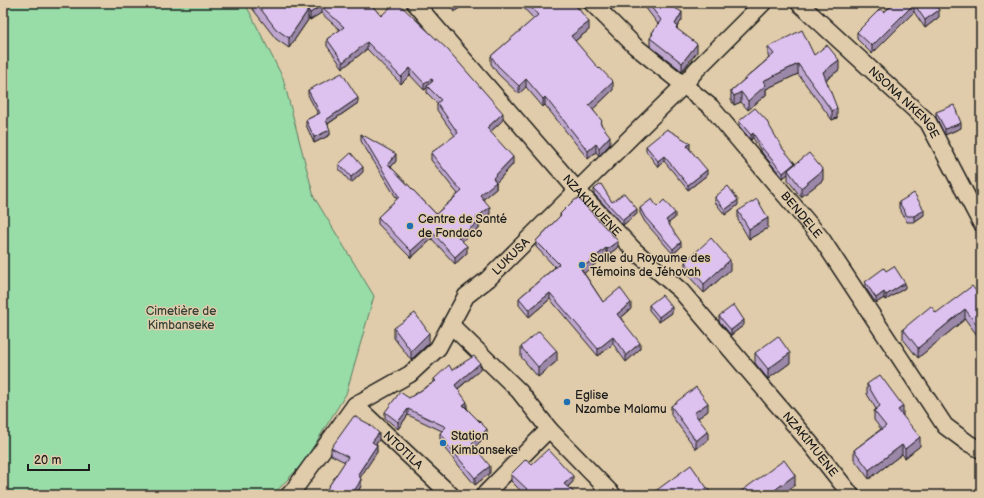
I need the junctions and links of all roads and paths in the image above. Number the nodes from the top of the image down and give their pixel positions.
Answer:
1 (415, 3) edge
2 (592, 3) edge
3 (763, 3) edge
4 (800, 3) edge
5 (684, 85) junction
6 (578, 190) junction
7 (981, 224) edge
8 (451, 325) junction
9 (355, 405) junction
10 (549, 429) junction
11 (981, 450) edge
12 (289, 495) edge
13 (451, 495) edge
14 (484, 495) edge
15 (613, 495) edge
16 (851, 495) edge

1 - 6 street, NZAKIMUENE
2 - 5 street, BENDELE
3 - 5 street, LUKUSA
4 - 7 street, NSONA NKENGE
5 - 6 street, LUKUSA
5 - 11 street, BENDELE
6 - 8 street, LUKUSA
6 - 16 street, NZAKIMUENE
8 - 9 street, LUKUSA
8 - 10 street
9 - 12 street
9 - 13 street, NTOTILA
10 - 14 street
10 - 15 street

